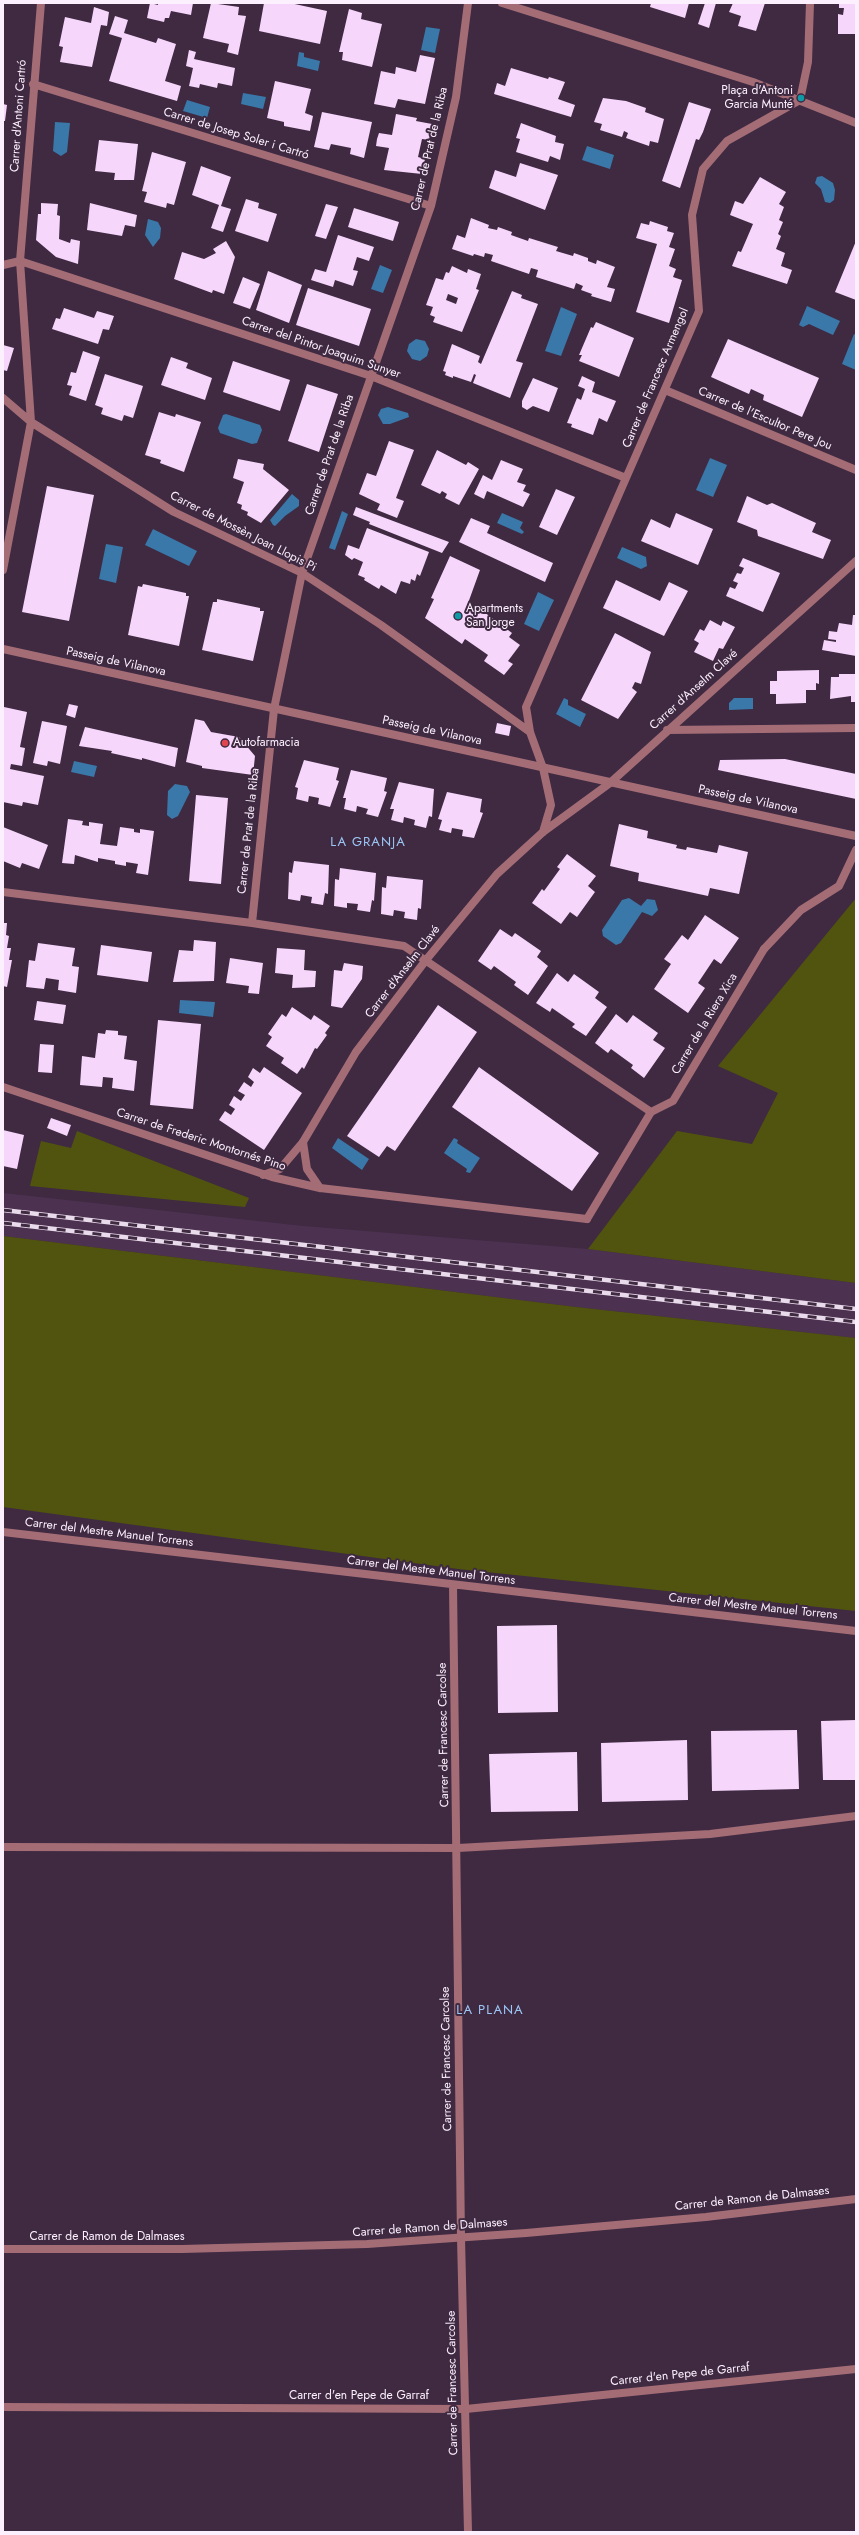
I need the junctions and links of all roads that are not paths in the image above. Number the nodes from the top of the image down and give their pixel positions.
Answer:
1 (41, 3) edge
2 (468, 3) edge
3 (502, 3) edge
4 (810, 3) edge
5 (33, 84) junction
6 (800, 100) junction
7 (856, 123) edge
8 (431, 206) junction
9 (20, 261) junction
10 (3, 265) edge
11 (371, 376) junction
12 (665, 390) junction
13 (3, 398) edge
14 (31, 422) junction
15 (856, 470) edge
16 (626, 478) junction
17 (856, 561) edge
18 (3, 570) edge
19 (302, 573) junction
20 (3, 649) edge
21 (274, 709) junction
22 (856, 728) edge
23 (667, 730) junction
24 (530, 732) junction
25 (543, 768) junction
26 (610, 783) junction
27 (543, 832) junction
28 (856, 836) edge
29 (856, 850) edge
30 (3, 892) edge
31 (252, 923) junction
32 (426, 960) junction
33 (3, 1088) edge
34 (651, 1112) junction
35 (302, 1142) junction
36 (264, 1175) junction
37 (320, 1188) junction
38 (3, 1532) edge
39 (453, 1585) junction
40 (856, 1631) edge
41 (856, 1816) edge
42 (3, 1847) edge
43 (458, 1848) junction
44 (856, 2199) edge
45 (461, 2238) junction
46 (3, 2249) edge
47 (856, 2369) edge
48 (3, 2407) edge
49 (466, 2409) junction
50 (468, 2532) edge

1 - 5 street, Carrer d'Antoni Cartró
2 - 8 street, Carrer de Prat de la Riba
3 - 6 street
4 - 6 street
5 - 8 street, Carrer de Josep Soler i Cartró
5 - 9 street, Carrer d'Antoni Cartró
6 - 7 street
6 - 12 street, Carrer de Francesc Armengol
8 - 11 street, Carrer de Prat de la Riba
9 - 10 street
9 - 11 street, Carrer del Pintor Joaquim Sunyer
9 - 14 street, Carrer d'Antoni Cartró
11 - 16 street, Carrer del Pintor Joaquim Sunyer
11 - 19 street, Carrer de Prat de la Riba
12 - 15 street, Carrer de l'Escultor Pere Jou
12 - 16 street, Carrer de Francesc Armengol
13 - 14 street, Carrer de Mossèn Joan Llopis Pi
14 - 18 street, Carrer d'Antoni Cartró
14 - 19 street, Carrer de Mossèn Joan Llopis Pi
16 - 24 street, Carrer de Francesc Armengol
17 - 23 street, Carrer d'Anselm Clavé
19 - 21 street, Carrer de Prat de la Riba
19 - 24 street, Carrer de Mossèn Joan Llopis Pi
20 - 21 street, Passeig de Vilanova
21 - 25 street, Passeig de Vilanova
21 - 31 street, Carrer de Prat de la Riba
22 - 23 street
23 - 26 street, Carrer d'Anselm Clavé
24 - 25 street, Carrer de Francesc Armengol
25 - 26 street, Passeig de Vilanova
25 - 27 street
26 - 27 street, Carrer d'Anselm Clavé
26 - 28 street, Passeig de Vilanova
27 - 32 street, Carrer d'Anselm Clavé
29 - 34 street, Carrer de la Riera Xica
30 - 31 street
31 - 32 street
32 - 34 street
32 - 35 street, Carrer d'Anselm Clavé
33 - 36 street, Carrer de Frederic Montornés Pino
34 - 37 street, Carrer de Frederic Montornés Pino
35 - 36 street, Carrer d'Anselm Clavé
35 - 37 street
36 - 37 street, Carrer de Frederic Montornés Pino
38 - 39 street, Carrer del Mestre Manuel Torrens
39 - 40 street, Carrer del Mestre Manuel Torrens
39 - 43 street, Carrer de Francesc Carcolse
41 - 43 street
42 - 43 street
43 - 45 street, Carrer de Francesc Carcolse
44 - 45 street, Carrer de Ramon de Dalmases
45 - 46 street, Carrer de Ramon de Dalmases
45 - 49 street, Carrer de Francesc Carcolse
47 - 49 street, Carrer d'en Pepe de Garraf
48 - 49 street, Carrer d'en Pepe de Garraf
49 - 50 street, Carrer de Francesc Carcolse

